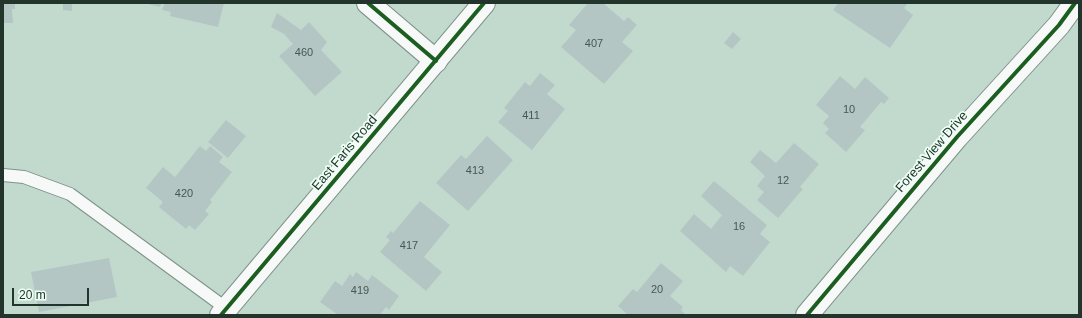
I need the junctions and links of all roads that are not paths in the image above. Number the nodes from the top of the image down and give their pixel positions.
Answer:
1 (368, 3) edge
2 (484, 3) edge
3 (1074, 3) edge
4 (436, 61) junction
5 (3, 175) edge
6 (224, 312) edge
7 (807, 315) edge

1 - 4 street
2 - 4 street, East Faris Road
3 - 7 street, Forest View Drive
4 - 6 street, East Faris Road
5 - 6 lane

